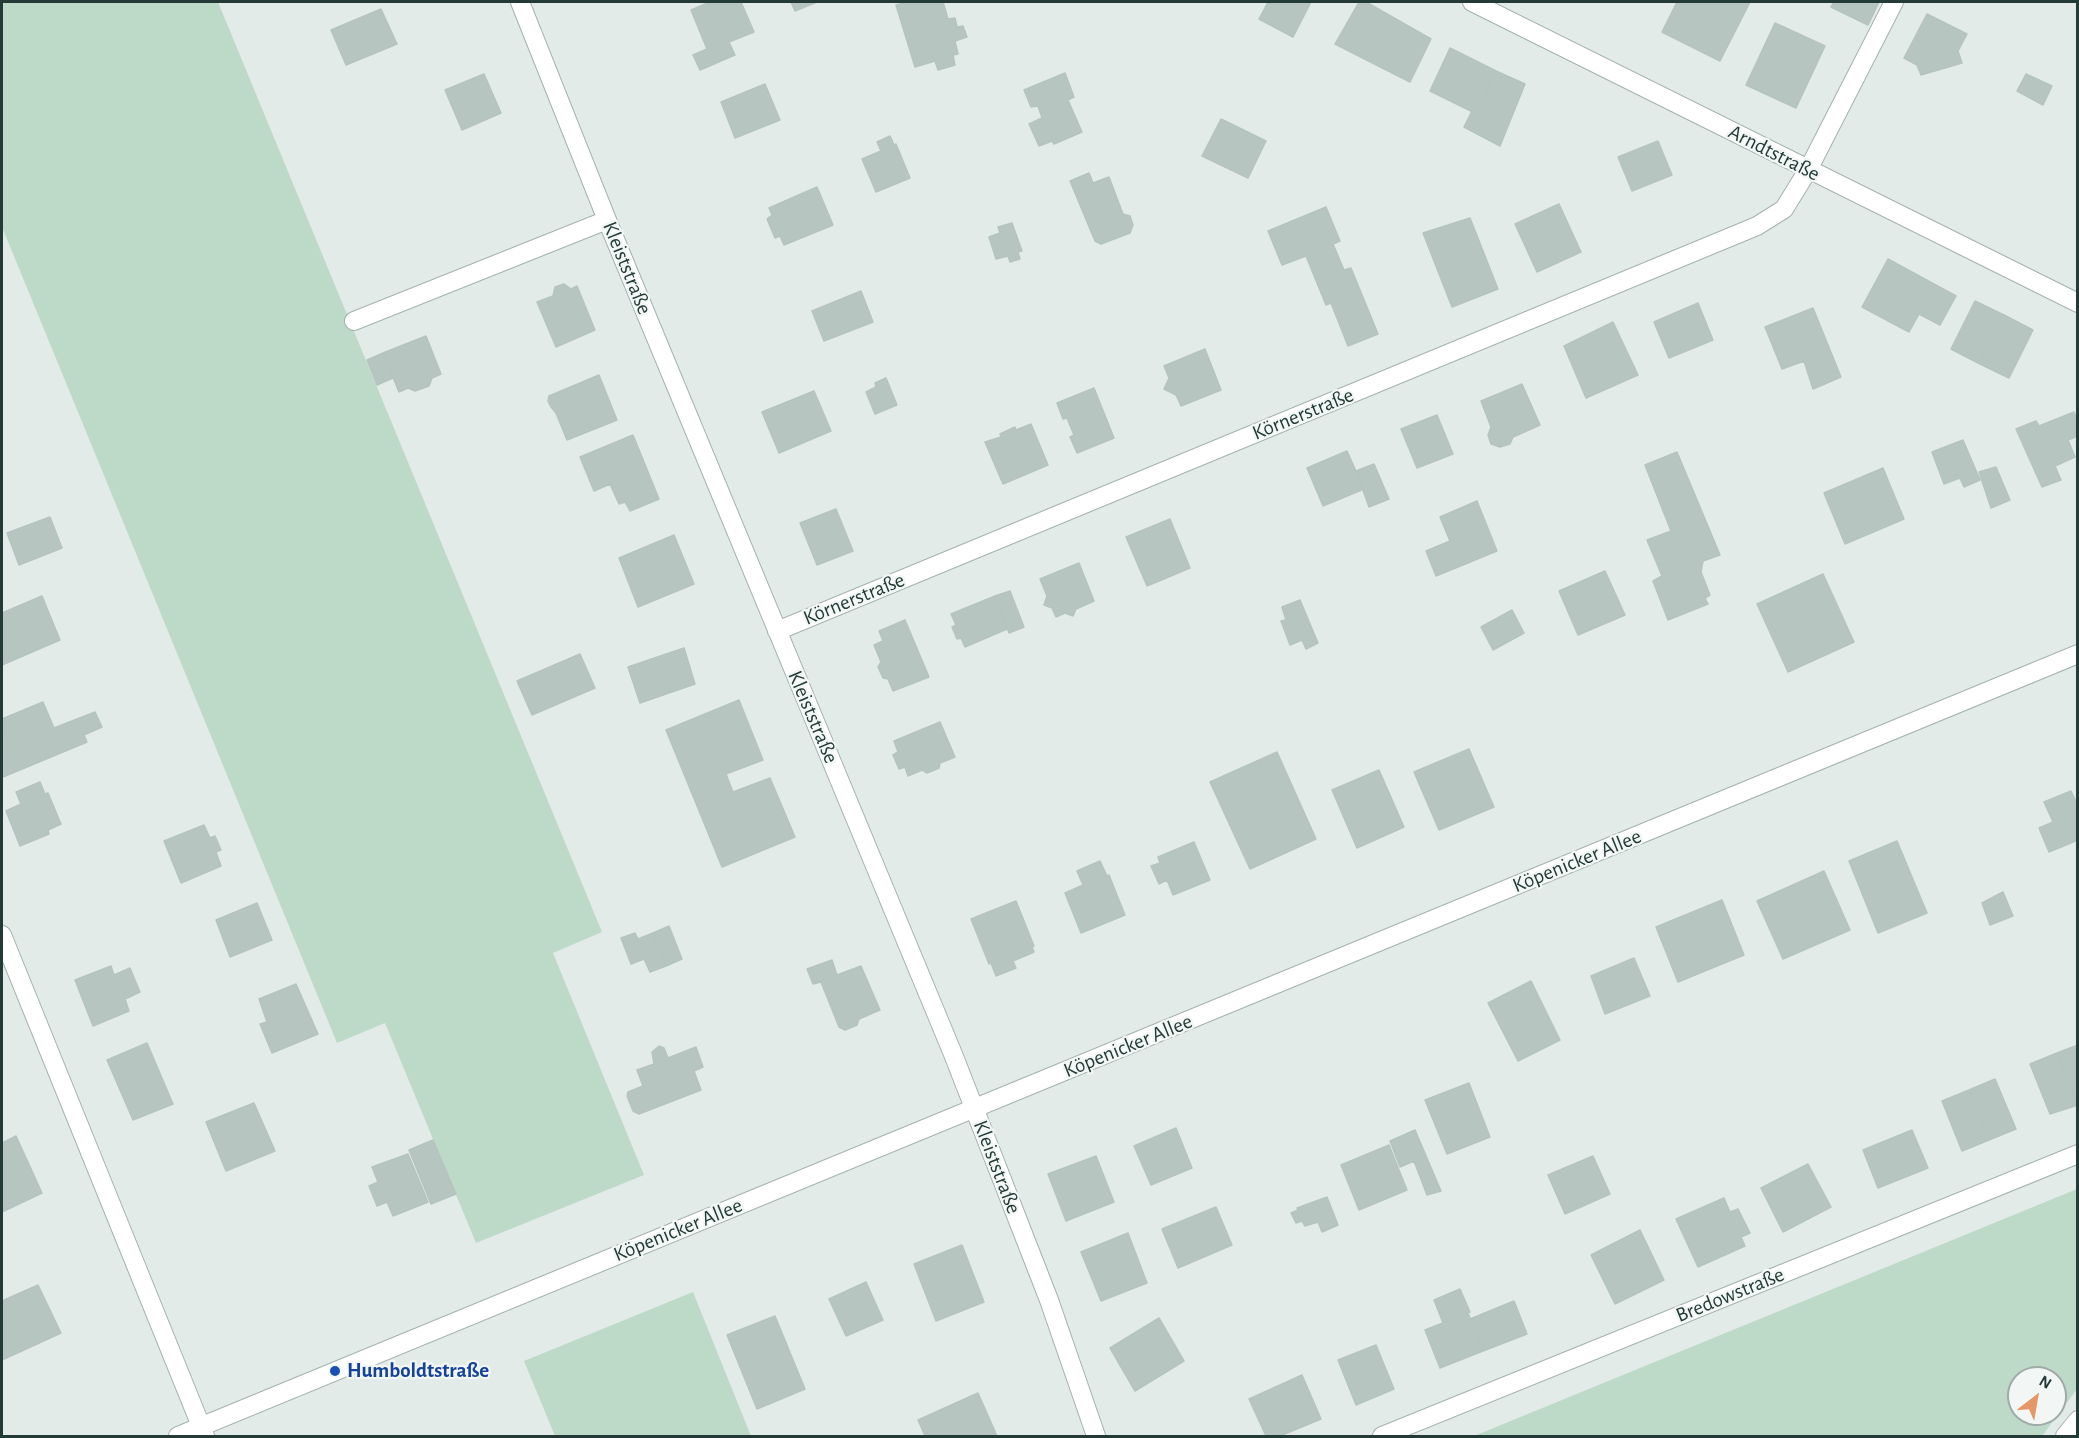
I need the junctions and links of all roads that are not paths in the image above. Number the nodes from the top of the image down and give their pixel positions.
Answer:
1 (520, 2) edge
2 (1472, 2) edge
3 (1894, 2) edge
4 (1808, 170) junction
5 (607, 220) junction
6 (2078, 303) edge
7 (354, 321) dead end
8 (777, 631) junction
9 (2078, 654) edge
10 (2, 935) edge
11 (974, 1108) junction
12 (2078, 1154) edge
13 (2078, 1420) edge
14 (203, 1432) edge
15 (178, 1437) edge
16 (1096, 1437) edge
17 (1382, 1437) edge
18 (2065, 1437) edge

1 - 5 street, Kleiststraße
2 - 4 street, Arndtstraße
3 - 4 street, Körnerstraße
4 - 6 street, Arndtstraße
4 - 8 street, Körnerstraße
5 - 7 street
5 - 8 street, Kleiststraße
8 - 11 street, Kleiststraße
9 - 11 street, Köpenicker Allee
10 - 14 street
11 - 14 street, Köpenicker Allee
11 - 16 street, Kleiststraße
12 - 17 street, Bredowstraße
13 - 18 street
14 - 15 street, Köpenicker Allee

